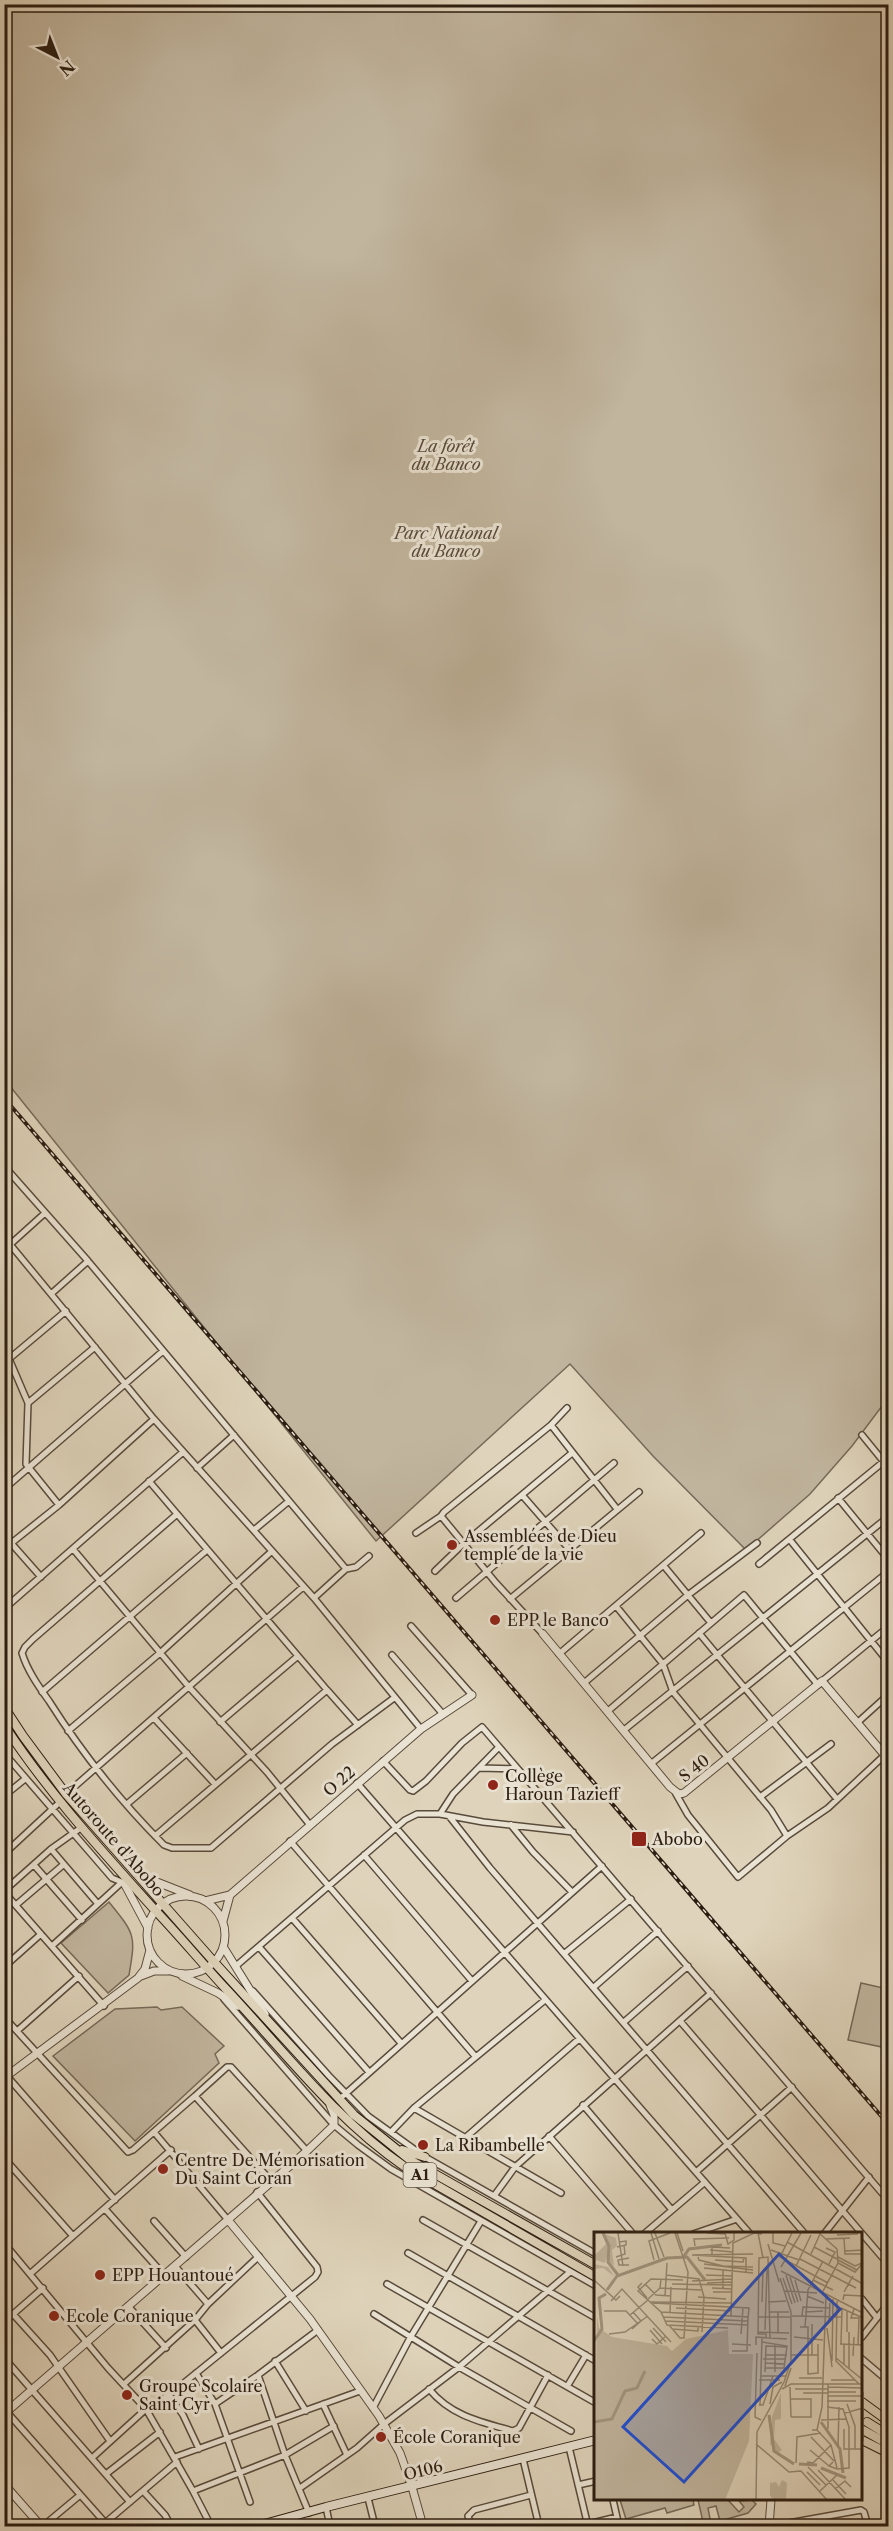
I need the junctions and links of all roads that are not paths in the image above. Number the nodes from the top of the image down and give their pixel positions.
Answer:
1 (4, 1166) edge
2 (45, 1213) junction
3 (4, 1237) edge
4 (11, 1245) junction
5 (4, 1250) edge
6 (88, 1261) junction
7 (51, 1294) junction
8 (66, 1311) junction
9 (4, 1347) edge
10 (95, 1347) junction
11 (163, 1351) junction
12 (10, 1358) junction
13 (125, 1383) junction
14 (28, 1403) junction
15 (567, 1408) dead end
16 (154, 1419) junction
17 (551, 1425) junction
18 (234, 1435) junction
19 (862, 1435) dead end
20 (183, 1452) junction
21 (572, 1453) junction
22 (887, 1462) edge
23 (614, 1463) dead end
24 (28, 1468) junction
25 (197, 1468) junction
26 (594, 1480) junction
27 (149, 1481) junction
28 (4, 1489) edge
29 (639, 1492) dead end
30 (522, 1495) junction
31 (838, 1498) junction
32 (289, 1501) junction
33 (58, 1505) junction
34 (618, 1509) junction
35 (176, 1515) junction
36 (441, 1516) junction
37 (888, 1517) edge
38 (545, 1522) junction
39 (254, 1530) junction
40 (416, 1533) dead end
41 (701, 1533) dead end
42 (868, 1535) junction
43 (790, 1540) junction
44 (11, 1543) junction
45 (757, 1543) dead end
46 (463, 1544) junction
47 (4, 1549) edge
48 (73, 1549) junction
49 (207, 1550) junction
50 (570, 1550) junction
51 (271, 1552) junction
52 (369, 1556) dead end
53 (888, 1559) edge
54 (759, 1564) dead end
55 (664, 1566) junction
56 (346, 1569) junction
57 (435, 1571) dead end
58 (486, 1571) junction
59 (888, 1572) edge
60 (816, 1575) junction
61 (41, 1576) junction
62 (99, 1580) junction
63 (236, 1583) junction
64 (303, 1587) junction
65 (688, 1595) junction
66 (314, 1598) junction
67 (456, 1598) dead end
68 (510, 1599) junction
69 (616, 1606) junction
70 (5, 1608) edge
71 (844, 1608) junction
72 (128, 1617) junction
73 (763, 1619) junction
74 (267, 1620) junction
75 (711, 1623) junction
76 (411, 1626) dead end
77 (888, 1628) edge
78 (699, 1633) junction
79 (543, 1634) joint
80 (640, 1635) junction
81 (871, 1641) junction
82 (160, 1653) junction
83 (790, 1653) junction
84 (559, 1654) junction
85 (392, 1655) dead end
86 (717, 1655) junction
87 (298, 1656) junction
88 (888, 1662) edge
89 (663, 1664) junction
90 (584, 1683) junction
91 (820, 1683) junction
92 (189, 1687) junction
93 (746, 1689) junction
94 (327, 1690) junction
95 (42, 1692) junction
96 (672, 1692) junction
97 (472, 1695) joint
98 (888, 1695) edge
99 (394, 1698) junction
100 (4, 1707) edge
101 (608, 1711) junction
102 (442, 1713) junction
103 (154, 1718) junction
104 (220, 1722) junction
105 (772, 1722) junction
106 (857, 1723) junction
107 (4, 1725) edge
108 (357, 1725) junction
109 (701, 1726) junction
110 (421, 1729) junction
111 (624, 1730) junction
112 (68, 1731) junction
113 (831, 1744) dead end
114 (499, 1747) junction
115 (4, 1753) edge
116 (187, 1753) junction
117 (251, 1755) junction
118 (887, 1755) edge
119 (728, 1759) junction
120 (383, 1761) junction
121 (652, 1763) junction
122 (806, 1763) junction
123 (479, 1768) junction
124 (95, 1769) junction
125 (517, 1769) junction
126 (24, 1779) junction
127 (357, 1783) junction
128 (215, 1784) junction
129 (280, 1788) junction
130 (66, 1794) junction
131 (676, 1794) junction
132 (4, 1796) edge
133 (760, 1797) junction
134 (837, 1799) junction
135 (60, 1802) junction
136 (127, 1804) junction
137 (52, 1809) junction
138 (440, 1814) junction
139 (449, 1816) junction
140 (310, 1825) junction
141 (511, 1825) junction
142 (82, 1827) junction
143 (397, 1828) junction
144 (573, 1832) junction
145 (73, 1833) junction
146 (155, 1836) junction
147 (787, 1836) junction
148 (290, 1841) junction
149 (51, 1849) junction
150 (4, 1854) edge
151 (364, 1856) junction
152 (112, 1862) junction
153 (34, 1865) junction
154 (63, 1865) junction
155 (602, 1866) junction
156 (139, 1875) junction
157 (46, 1880) junction
158 (122, 1883) junction
159 (329, 1887) junction
160 (4, 1891) edge
161 (572, 1892) junction
162 (230, 1895) junction
163 (192, 1896) junction
164 (631, 1899) junction
165 (205, 1901) junction
166 (98, 1904) junction
167 (163, 1904) junction
168 (16, 1905) junction
169 (156, 1910) junction
170 (292, 1918) junction
171 (82, 1920) junction
172 (223, 1921) junction
173 (539, 1922) junction
174 (148, 1928) junction
175 (658, 1931) junction
176 (41, 1934) junction
177 (52, 1946) junction
178 (259, 1947) junction
179 (224, 1948) junction
180 (150, 1950) junction
181 (504, 1952) junction
182 (565, 1953) junction
183 (215, 1963) junction
184 (236, 1966) junction
185 (688, 1966) junction
186 (4, 1968) edge
187 (207, 1969) junction
188 (174, 1973) junction
189 (79, 1976) junction
190 (138, 1977) junction
191 (244, 1980) junction
192 (472, 1981) junction
193 (594, 1987) junction
194 (218, 1993) junction
195 (711, 1993) junction
196 (545, 2000) junction
197 (104, 2006) junction
198 (246, 2012) junction
199 (436, 2012) junction
200 (4, 2017) edge
201 (268, 2019) junction
202 (680, 2021) junction
203 (624, 2022) junction
204 (17, 2031) junction
205 (579, 2038) junction
206 (402, 2043) junction
207 (647, 2049) junction
208 (38, 2054) junction
209 (475, 2056) junction
210 (369, 2072) junction
211 (5, 2076) edge
212 (614, 2078) junction
213 (792, 2087) junction
214 (195, 2096) junction
215 (342, 2096) junction
216 (330, 2104) junction
217 (584, 2106) junction
218 (414, 2109) junction
219 (760, 2115) junction
220 (334, 2125) junction
221 (154, 2132) junction
222 (391, 2132) junction
223 (549, 2136) junction
224 (465, 2138) junction
225 (729, 2144) junction
226 (396, 2148) junction
227 (171, 2151) junction
228 (307, 2151) junction
229 (425, 2157) junction
230 (4, 2158) edge
231 (515, 2167) junction
232 (696, 2172) junction
233 (869, 2176) junction
234 (272, 2181) junction
235 (705, 2182) junction
236 (257, 2192) junction
237 (561, 2193) dead end
238 (494, 2196) junction
239 (115, 2200) junction
240 (888, 2200) edge
241 (105, 2209) junction
242 (672, 2210) junction
243 (843, 2210) junction
244 (737, 2218) junction
245 (228, 2220) junction
246 (423, 2220) dead end
247 (481, 2220) junction
248 (154, 2221) dead end
249 (631, 2232) edge
250 (646, 2232) edge
251 (698, 2232) edge
252 (748, 2232) edge
253 (803, 2232) edge
254 (826, 2232) edge
255 (861, 2232) edge
256 (863, 2234) edge
257 (73, 2236) junction
258 (4, 2243) edge
259 (465, 2245) junction
260 (7, 2251) edge
261 (408, 2253) dead end
262 (594, 2253) edge
263 (260, 2256) junction
264 (186, 2257) junction
265 (594, 2263) edge
266 (888, 2264) edge
267 (175, 2266) junction
268 (570, 2272) junction
269 (31, 2273) junction
270 (164, 2275) junction
271 (448, 2276) junction
272 (594, 2276) edge
273 (387, 2284) dead end
274 (594, 2285) edge
275 (43, 2288) junction
276 (548, 2291) junction
277 (291, 2297) junction
278 (863, 2302) edge
279 (208, 2304) junction
280 (888, 2304) edge
281 (128, 2306) junction
282 (430, 2308) junction
283 (13, 2314) junction
284 (374, 2314) dead end
285 (516, 2316) junction
286 (594, 2317) edge
287 (877, 2318) junction
288 (195, 2320) junction
289 (4, 2322) edge
290 (318, 2330) junction
291 (863, 2335) edge
292 (410, 2338) junction
293 (488, 2340) junction
294 (87, 2341) junction
295 (166, 2348) junction
296 (220, 2353) junction
297 (586, 2355) junction
298 (4, 2358) edge
299 (594, 2360) edge
300 (275, 2361) junction
301 (863, 2361) edge
302 (59, 2367) junction
303 (459, 2367) junction
304 (196, 2373) junction
305 (258, 2375) junction
306 (548, 2375) junction
307 (888, 2381) edge
308 (124, 2384) junction
309 (568, 2385) junction
310 (429, 2389) junction
311 (33, 2390) junction
312 (360, 2391) junction
313 (169, 2395) junction
314 (594, 2402) edge
315 (863, 2403) edge
316 (214, 2404) junction
317 (323, 2404) junction
318 (531, 2407) junction
319 (373, 2408) junction
320 (146, 2409) junction
321 (306, 2411) junction
322 (5, 2412) edge
323 (888, 2421) edge
324 (274, 2422) junction
325 (384, 2424) junction
326 (334, 2426) junction
327 (865, 2426) edge
328 (571, 2431) dead end
329 (160, 2432) junction
330 (888, 2435) edge
331 (227, 2439) junction
332 (110, 2440) junction
333 (594, 2441) edge
334 (863, 2441) edge
335 (888, 2444) edge
336 (569, 2447) junction
337 (199, 2449) junction
338 (888, 2453) edge
339 (285, 2455) junction
340 (346, 2455) junction
341 (92, 2458) junction
342 (523, 2459) junction
343 (176, 2460) junction
344 (240, 2473) junction
345 (106, 2474) junction
346 (594, 2481) edge
347 (4, 2484) edge
348 (578, 2485) junction
349 (412, 2487) junction
350 (300, 2488) junction
351 (143, 2491) junction
352 (193, 2491) junction
353 (531, 2495) junction
354 (79, 2496) junction
355 (368, 2498) junction
356 (613, 2501) edge
357 (771, 2501) edge
358 (130, 2502) junction
359 (250, 2502) dead end
360 (326, 2507) junction
361 (309, 2513) junction
362 (617, 2517) junction
363 (106, 2525) edge
364 (42, 2526) edge
365 (171, 2526) edge
366 (211, 2526) edge
367 (258, 2526) edge
368 (330, 2526) edge
369 (375, 2526) edge
370 (423, 2526) edge
371 (471, 2526) edge
372 (539, 2526) edge
373 (580, 2526) edge
374 (588, 2526) edge
375 (619, 2526) edge
376 (770, 2526) edge
377 (868, 2526) edge

1 - 2 street
2 - 4 street
2 - 6 street
3 - 4 street
4 - 5 street
4 - 7 street
6 - 7 street
6 - 11 street
7 - 8 street
8 - 10 street
8 - 12 street
9 - 12 street
10 - 13 street
10 - 14 street
11 - 13 street
11 - 18 street
12 - 14 street
13 - 16 street
13 - 24 street
14 - 24 street
15 - 17 street
16 - 20 street
16 - 33 street
17 - 21 street
17 - 36 street
18 - 25 street
18 - 32 street
19 - 22 street
20 - 25 street
20 - 27 street
21 - 26 street
21 - 30 street
22 - 31 street
23 - 26 street
24 - 28 street
24 - 33 street
25 - 39 street
26 - 34 street
26 - 38 street
27 - 35 street
27 - 48 street
29 - 34 street
30 - 38 street
30 - 46 street
31 - 42 street
31 - 43 street
32 - 39 street
32 - 56 street
33 - 44 street
34 - 50 street
35 - 49 street
35 - 62 street
36 - 40 street
36 - 46 street
37 - 42 street
38 - 50 street
38 - 58 street
39 - 51 street
41 - 55 street
42 - 53 street
42 - 60 street
43 - 54 street
43 - 60 street
44 - 47 street
44 - 61 street
45 - 65 street
46 - 57 street
46 - 58 street
48 - 61 street
48 - 62 street
49 - 63 street
49 - 72 street
50 - 68 street
51 - 63 street
51 - 64 street
52 - 56 street
55 - 65 street
55 - 69 street
56 - 66 street
58 - 67 street
58 - 68 street
59 - 71 street
60 - 71 street
60 - 73 street
61 - 70 street
62 - 72 street
62 - 95 street
63 - 74 street
63 - 82 street
64 - 66 street
64 - 74 street
65 - 75 street
65 - 80 street
66 - 99 street
68 - 79 street
69 - 80 street
69 - 84 street
71 - 81 street
71 - 83 street
72 - 82 street
72 - 95 street
73 - 75 street
73 - 83 street
73 - 86 street
74 - 87 street
74 - 92 street
75 - 78 street
76 - 97 street
77 - 81 street, S 40
78 - 86 street
78 - 89 street
79 - 84 street, S 40
80 - 89 street
80 - 90 street
81 - 88 street
81 - 91 street, S 40
82 - 92 street
82 - 112 street
83 - 91 street
83 - 93 street
84 - 90 street, S 40
85 - 102 street
86 - 93 street
86 - 96 street
87 - 94 street
87 - 104 street
89 - 96 street
89 - 101 street
90 - 101 street, S 40
91 - 105 street, S 40
91 - 106 street
92 - 103 street
92 - 104 street
93 - 105 street
93 - 109 street
94 - 108 street
94 - 117 street
95 - 112 street
96 - 109 street
96 - 111 street
97 - 102 street, O 22
98 - 106 street
99 - 108 street
99 - 110 street
100 - 130 main road, Autoroute d'Abobo
101 - 111 street, S 40
102 - 110 street, O 22
103 - 116 street
103 - 124 street
104 - 117 street
105 - 119 street, S 40
105 - 122 street
106 - 118 street
107 - 135 main road, Autoroute d'Abobo
108 - 129 street
109 - 119 street
109 - 121 street
110 - 120 street, O 22
111 - 121 street, S 40
112 - 124 street
113 - 122 street
114 - 120 street
114 - 123 street
114 - 125 street
115 - 126 street
116 - 128 street
116 - 136 street
117 - 128 street
117 - 129 street
118 - 134 street
119 - 131 street, S 40
119 - 133 street
120 - 127 street, O 22
121 - 131 street, S 40
122 - 133 street
122 - 134 street
123 - 125 street
123 - 138 street
124 - 130 street
124 - 136 street
125 - 144 street
126 - 132 street
126 - 137 street
127 - 140 street, O 22
127 - 143 street
128 - 146 street
129 - 140 street
129 - 146 street
130 - 156 main road, Autoroute d'Abobo
131 - 147 street
133 - 147 street
134 - 147 street
135 - 137 street
135 - 142 main road, Autoroute d'Abobo
136 - 146 street
137 - 145 street
137 - 150 street
138 - 139 street
138 - 143 street
139 - 141 street
139 - 173 street
140 - 148 street, O 22
141 - 144 street
141 - 161 street
142 - 145 street
142 - 152 main road, Autoroute d'Abobo
143 - 151 street
143 - 181 street
144 - 155 street
145 - 149 street
145 - 158 street
148 - 159 street
148 - 162 street, O 22
149 - 153 street
149 - 154 street
151 - 159 street
151 - 192 street
152 - 158 main road
152 - 169 main road, Autoroute d'Abobo
153 - 157 street
153 - 160 street
154 - 157 street
154 - 166 street
155 - 161 street
155 - 164 street
156 - 163 street
156 - 167 main road, Autoroute d'Abobo
157 - 168 street
157 - 171 street
158 - 166 street
158 - 174 street
159 - 170 street
159 - 199 street
160 - 168 street
161 - 173 street
162 - 165 street
162 - 172 street
163 - 165 street
163 - 167 street
164 - 175 street
164 - 182 street
165 - 172 street
166 - 171 street
167 - 169 street
167 - 183 main road, Autoroute d'Abobo
168 - 176 street
169 - 174 street
169 - 187 main road, Autoroute d'Abobo
170 - 178 street
170 - 206 street
171 - 177 street
172 - 179 street
173 - 181 street
173 - 182 street
174 - 180 street
175 - 185 street
175 - 193 street
176 - 177 street
176 - 186 street
177 - 189 street
178 - 184 street
178 - 210 street
179 - 183 street
179 - 184 street
180 - 188 street
180 - 190 street
181 - 192 street
181 - 196 street
182 - 193 street
183 - 187 street
183 - 201 main road, A1
184 - 191 street
185 - 195 street
185 - 203 street
187 - 188 street
187 - 198 main road, A1
188 - 190 street
188 - 194 street
189 - 197 street
189 - 204 street
190 - 197 street
191 - 201 street
191 - 215 street
192 - 199 street
193 - 203 street
194 - 198 street
194 - 220 street
195 - 202 street
195 - 213 street
196 - 205 street
196 - 209 street
197 - 208 street
198 - 216 main road, A1
199 - 206 street
199 - 209 street
200 - 204 street
201 - 215 main road, A1
202 - 207 street
202 - 219 street
203 - 207 street
204 - 208 street
205 - 212 street
205 - 224 street
206 - 210 street
207 - 212 street
207 - 225 street
208 - 211 street
208 - 221 street
209 - 218 street
210 - 215 street
211 - 239 street
212 - 217 street
212 - 232 street
213 - 219 street
213 - 233 street
214 - 221 street
214 - 228 street
214 - 234 street
215 - 222 street
215 - 226 main road, A1
216 - 220 street
216 - 272 main road, A1
217 - 223 street
217 - 242 street
218 - 222 street
218 - 224 street
219 - 225 street
219 - 243 street
220 - 228 street
220 - 247 street
221 - 227 street
222 - 229 street
223 - 231 street
223 - 249 street
224 - 231 street
225 - 232 street
225 - 253 street
226 - 229 main road
226 - 265 main road, A1
227 - 239 street
227 - 245 street
228 - 234 street
229 - 238 street
230 - 257 street
231 - 237 street
231 - 238 street
232 - 235 street
233 - 240 street
233 - 243 street
234 - 236 street
235 - 242 street
235 - 244 street
236 - 245 street
236 - 277 street
238 - 262 street
239 - 241 street
241 - 257 street
241 - 270 street
242 - 250 street
243 - 254 street
243 - 255 street
244 - 251 street
244 - 252 street
245 - 263 street
245 - 264 street
246 - 259 street
247 - 259 street
247 - 268 street
248 - 264 street
256 - 266 street
257 - 269 street
258 - 260 street
259 - 271 street
259 - 276 street
260 - 269 street
261 - 271 street
263 - 277 street
263 - 279 street
264 - 267 street
267 - 270 street
267 - 279 street
268 - 274 street
268 - 276 street
269 - 275 street
270 - 281 street
271 - 282 street
271 - 285 street
273 - 282 street
275 - 283 street
275 - 294 street
276 - 285 street
276 - 286 street
277 - 290 street
277 - 296 street
278 - 287 street
279 - 288 street
280 - 287 street
281 - 294 street
281 - 295 street
282 - 292 street
282 - 293 street
283 - 289 street
283 - 302 street
284 - 292 street
285 - 293 street
285 - 297 street
287 - 291 street
288 - 295 street
288 - 296 street
290 - 300 street
290 - 312 street
292 - 303 street
292 - 319 street
293 - 303 street
293 - 306 street
294 - 302 street
294 - 308 street
295 - 308 street
296 - 304 street
297 - 299 street
297 - 309 street
298 - 311 street
300 - 305 street
300 - 321 street
301 - 307 street
302 - 311 street
302 - 332 street
303 - 310 street
303 - 318 street
304 - 313 street
304 - 316 street
305 - 316 street
305 - 324 street
306 - 309 street
306 - 318 street
308 - 320 street
309 - 314 street
310 - 318 street
310 - 325 street
311 - 322 street
311 - 341 street
312 - 317 street
312 - 319 street
313 - 320 street
313 - 337 street
315 - 323 main road
316 - 331 street
317 - 321 street
317 - 326 street
318 - 328 street
319 - 325 street
320 - 329 street
320 - 332 street
321 - 324 street
322 - 354 street
324 - 331 street
324 - 339 street
325 - 340 street
325 - 349 street
326 - 339 street
326 - 340 street
327 - 330 main road
327 - 335 main road
329 - 343 street
329 - 345 street
331 - 337 street
331 - 344 street
332 - 341 street
333 - 336 main road, O106
334 - 338 main road
336 - 342 main road, O106
336 - 348 street
337 - 343 street
339 - 344 street
339 - 350 street
340 - 350 street
341 - 345 street
342 - 349 main road, O106
342 - 353 street
343 - 351 street
343 - 352 street
344 - 352 street
344 - 359 street
345 - 358 street
346 - 348 street
347 - 364 street
348 - 374 street
349 - 355 main road, O106
349 - 370 street
350 - 361 street
351 - 358 street
351 - 365 street
352 - 366 street
353 - 371 street
353 - 372 street
354 - 363 street
354 - 364 street
355 - 360 main road, O106
355 - 369 street
356 - 362 street
357 - 376 street
358 - 363 street
360 - 361 main road, O106
360 - 368 street
361 - 367 main road, O106
362 - 374 street
362 - 375 street
373 - 374 street
376 - 377 street

